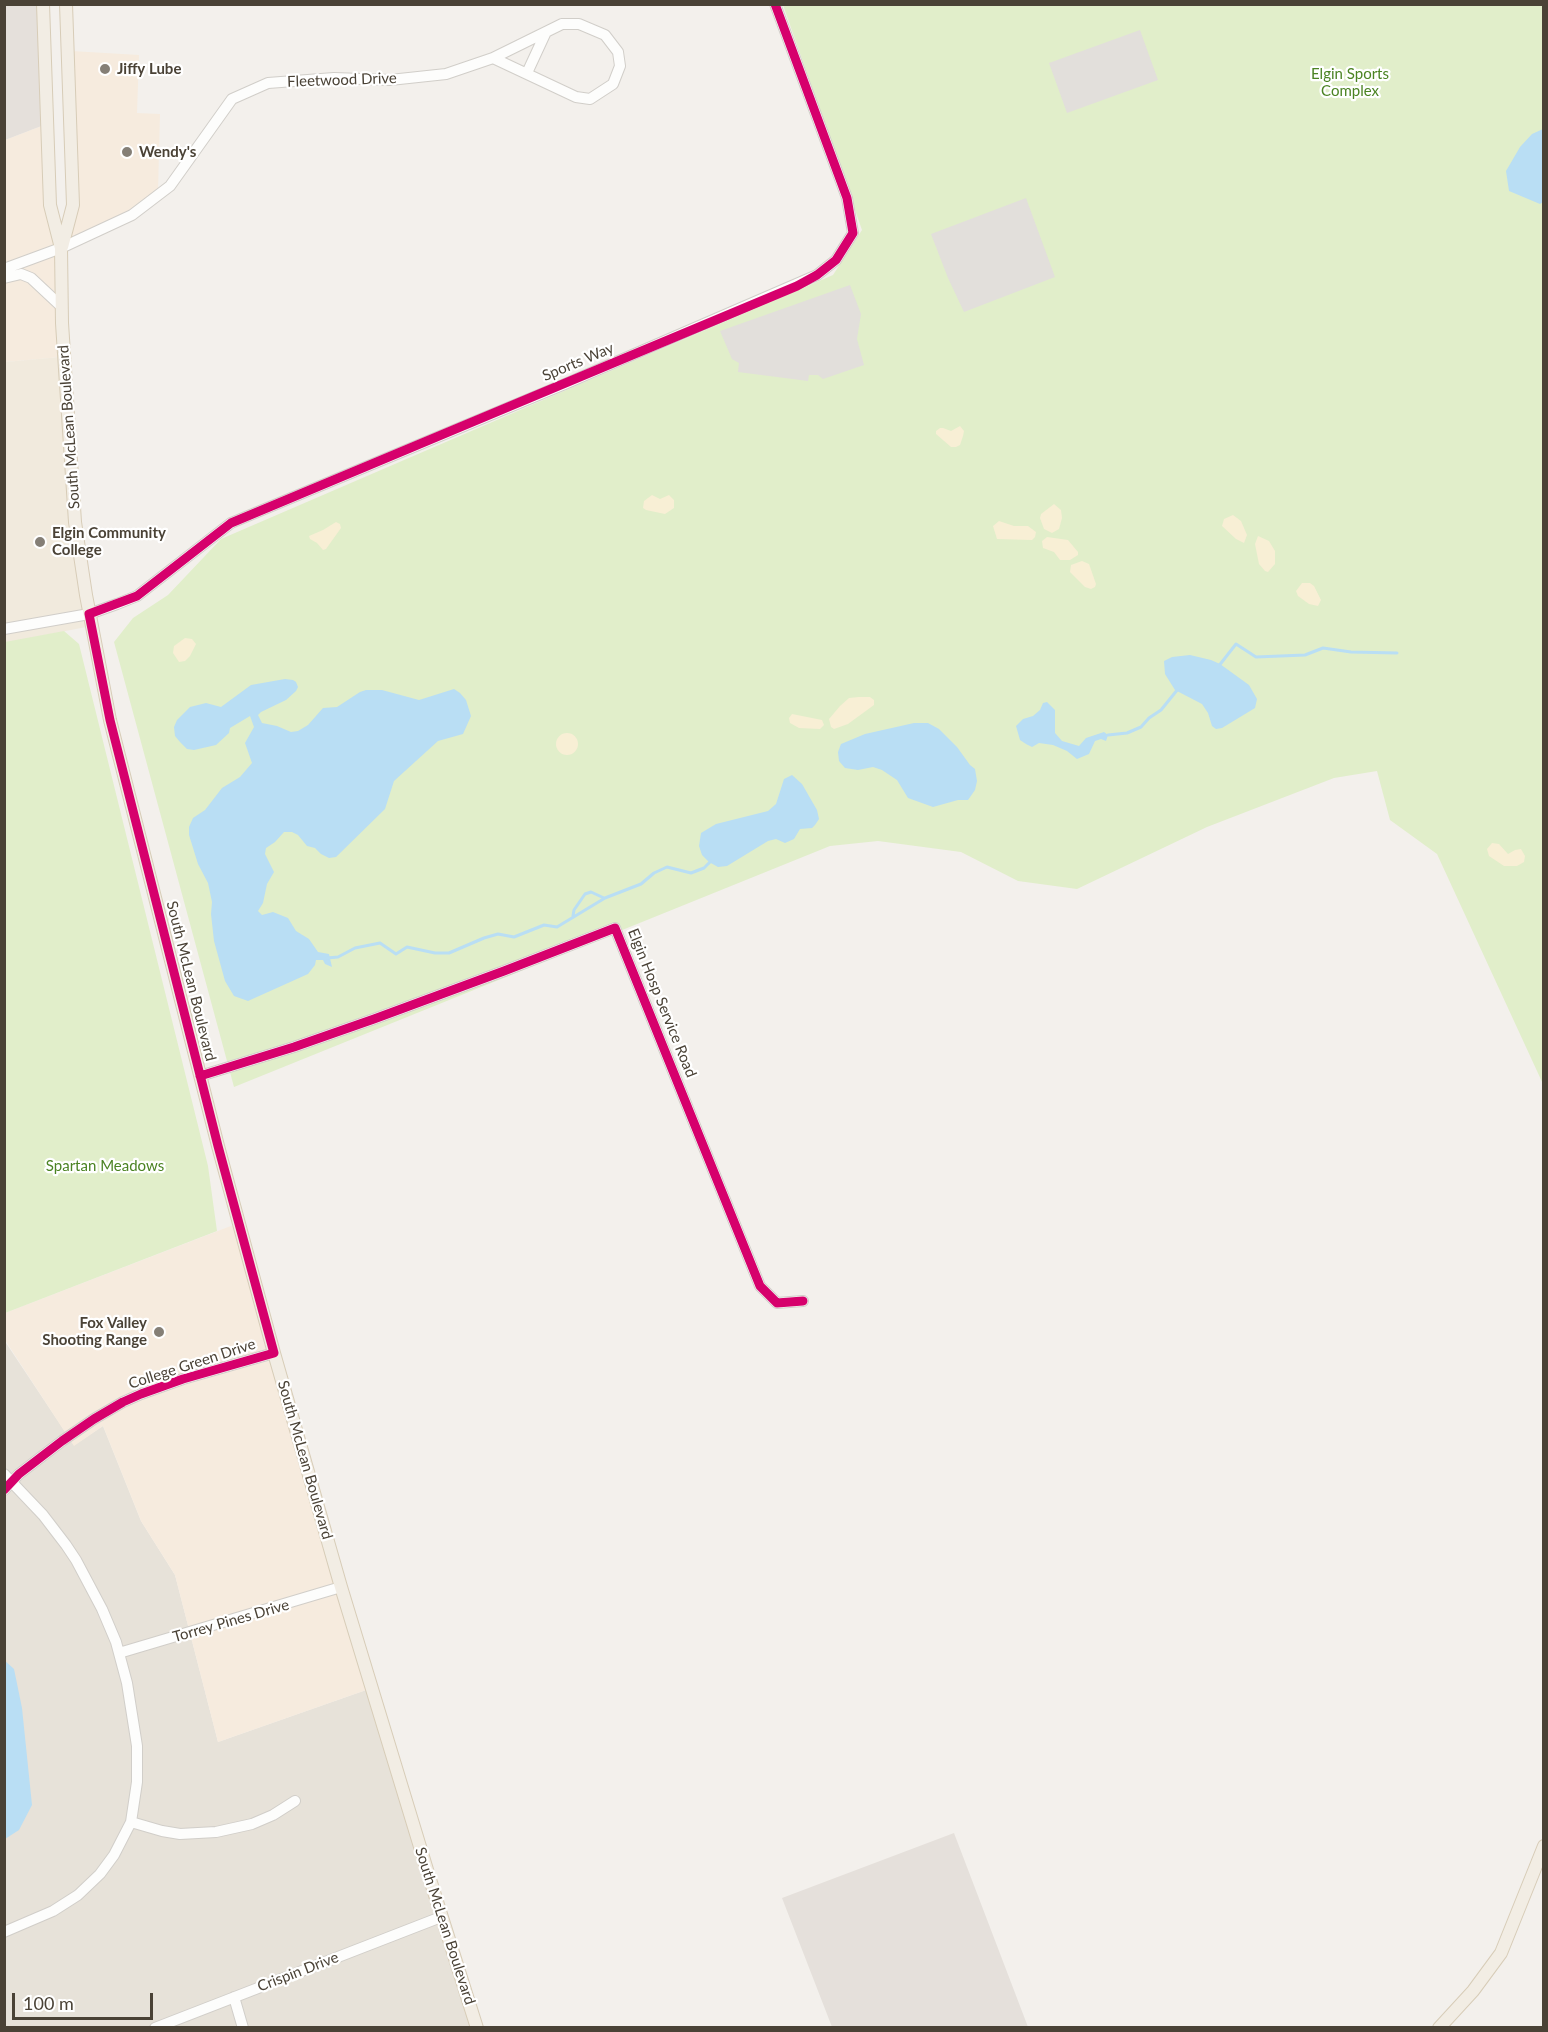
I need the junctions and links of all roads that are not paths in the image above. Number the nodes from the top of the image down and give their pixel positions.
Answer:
1 (43, 4) edge
2 (66, 4) edge
3 (775, 4) edge
4 (546, 32) junction
5 (493, 58) junction
6 (527, 73) junction
7 (61, 248) junction
8 (4, 269) edge
9 (4, 278) edge
10 (62, 307) junction
11 (89, 614) junction
12 (4, 629) edge
13 (200, 1076) junction
14 (803, 1301) dead end
15 (274, 1353) junction
16 (8, 1478) edge
17 (4, 1490) edge
18 (341, 1587) junction
19 (119, 1653) junction
20 (295, 1801) dead end
21 (131, 1822) junction
22 (1544, 1846) edge
23 (441, 1917) junction
24 (4, 1932) edge
25 (234, 1997) junction
26 (155, 2028) edge
27 (243, 2028) edge
28 (477, 2028) edge
29 (1439, 2028) edge

1 - 7 main road, South McLean Boulevard
2 - 7 main road, South McLean Boulevard
3 - 11 street, Sports Way
4 - 5 street, Fleetwood Drive
4 - 6 street
4 - 6 street
5 - 6 street
5 - 7 street, Fleetwood Drive
7 - 8 street, Fleetwood Drive
7 - 10 main road, South McLean Boulevard
9 - 10 street
10 - 11 main road, South McLean Boulevard
11 - 12 street, Sports Way
11 - 13 main road, South McLean Boulevard
13 - 14 street, Elgin Hosp Service Road
13 - 15 main road, South McLean Boulevard
15 - 16 street, College Green Drive
15 - 18 main road, South McLean Boulevard
16 - 17 street, College Green Drive
16 - 19 street
18 - 19 street, Torrey Pines Drive
18 - 23 main road, South McLean Boulevard
19 - 21 street
20 - 21 street
21 - 24 street
22 - 29 main road
23 - 25 street, Crispin Drive
23 - 28 main road, South McLean Boulevard
25 - 26 street, Crispin Drive
25 - 27 street

